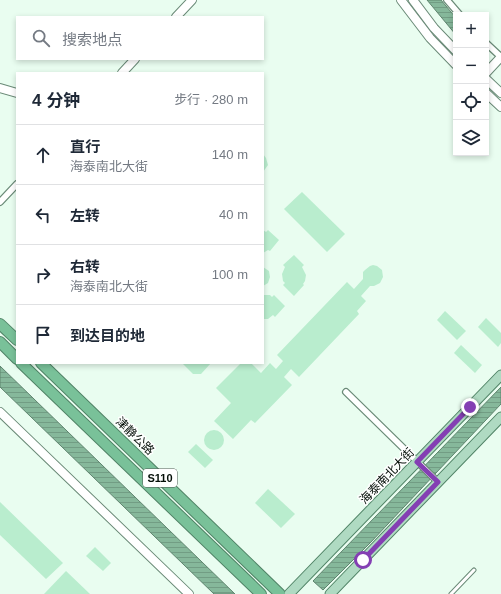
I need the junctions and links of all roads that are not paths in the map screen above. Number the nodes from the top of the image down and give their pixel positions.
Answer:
1 (192, 0) edge
2 (401, 0) edge
3 (413, 0) edge
4 (447, 0) edge
5 (457, 12) edge
6 (177, 16) edge
7 (489, 46) edge
8 (453, 49) edge
9 (501, 58) edge
10 (134, 60) edge
11 (453, 62) edge
12 (123, 72) edge
13 (489, 72) edge
14 (489, 77) edge
15 (0, 88) edge
16 (16, 93) edge
17 (501, 93) edge
18 (489, 96) edge
19 (501, 107) edge
20 (16, 185) edge
21 (0, 202) edge
22 (0, 324) edge
23 (16, 339) edge
24 (0, 342) edge
25 (16, 358) edge
26 (22, 364) edge
27 (42, 364) edge
28 (501, 375) edge
29 (346, 392) dead end
30 (0, 412) edge
31 (501, 417) edge
32 (419, 464) junction
33 (437, 480) junction
34 (474, 570) dead end
35 (189, 594) edge
36 (261, 594) edge
37 (280, 594) edge
38 (289, 594) edge
39 (330, 594) edge
40 (451, 594) edge

1 - 6 main road
2 - 11 main road
3 - 8 main road
4 - 5 street
7 - 9 street
9 - 13 main road
10 - 12 main road
14 - 17 main road
15 - 16 main road
18 - 19 main road
20 - 21 street
22 - 23 highway
24 - 25 highway
26 - 36 highway, S110
27 - 37 highway, 津静公路 / S110
28 - 32 main road, 海泰南北大街
29 - 32 street
30 - 35 main road
31 - 33 main road
32 - 33 street
32 - 38 main road, 海泰南北大街
33 - 39 main road
34 - 40 lane

